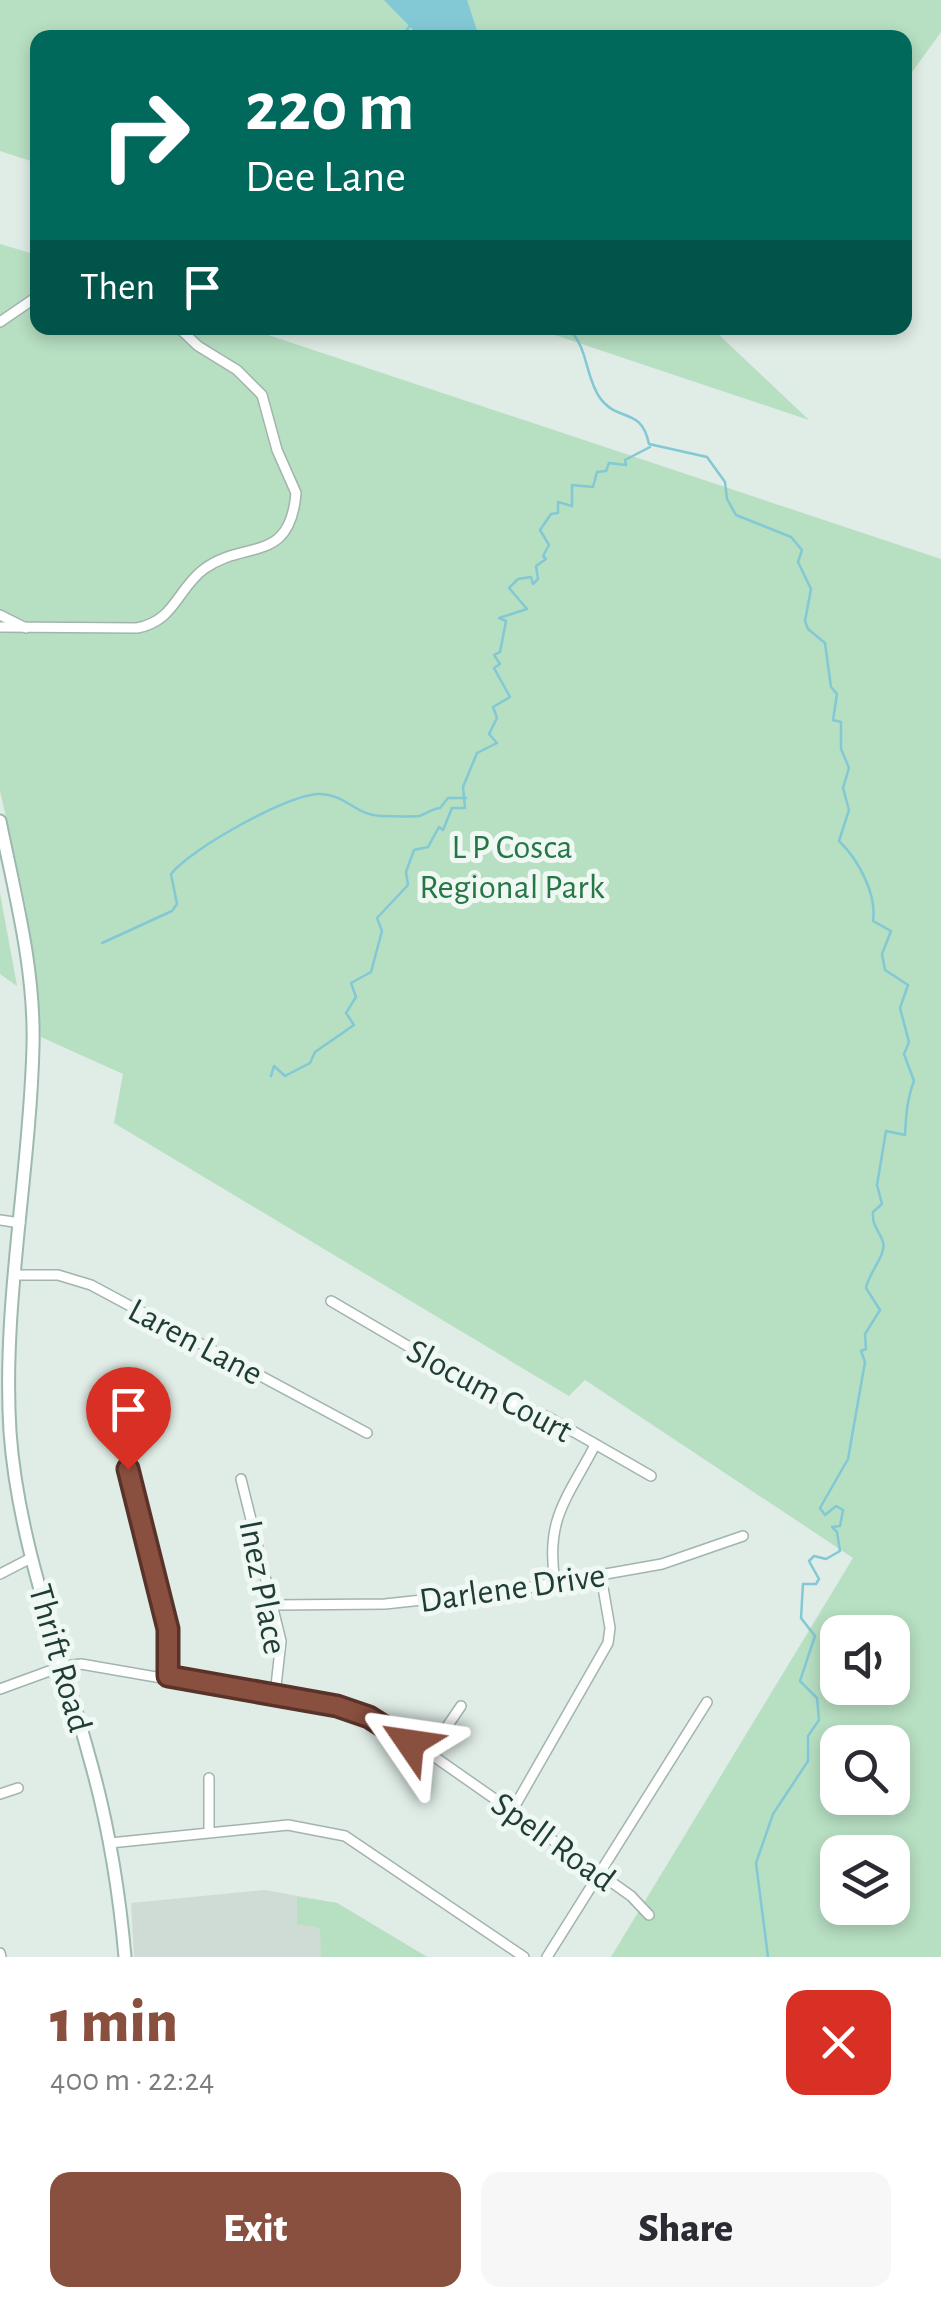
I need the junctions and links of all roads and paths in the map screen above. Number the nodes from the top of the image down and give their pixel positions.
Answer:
1 (30, 301) edge
2 (0, 322) edge
3 (186, 335) edge
4 (0, 616) edge
5 (0, 627) edge
6 (26, 628) junction
7 (0, 821) edge
8 (0, 1220) edge
9 (20, 1223) junction
10 (18, 1275) junction
11 (331, 1302) dead end
12 (6, 1341) edge
13 (110, 1392) dead end
14 (367, 1433) dead end
15 (594, 1447) junction
16 (651, 1476) dead end
17 (241, 1479) dead end
18 (743, 1536) dead end
19 (32, 1558) junction
20 (0, 1574) edge
21 (601, 1576) junction
22 (554, 1582) junction
23 (275, 1605) junction
24 (62, 1666) junction
25 (168, 1676) junction
26 (0, 1689) edge
27 (274, 1695) junction
28 (707, 1702) dead end
29 (461, 1706) dead end
30 (429, 1753) junction
31 (209, 1778) dead end
32 (18, 1788) dead end
33 (0, 1794) edge
34 (512, 1810) junction
35 (208, 1831) junction
36 (110, 1843) junction
37 (602, 1874) junction
38 (649, 1914) dead end
39 (125, 1957) edge
40 (524, 1957) edge
41 (547, 1957) edge

1 - 2 street
3 - 6 street
4 - 6 street
5 - 6 street
7 - 9 street, Thrift Road
8 - 9 street
9 - 10 street, Thrift Road
10 - 12 street, Thrift Road
10 - 14 street, Laren Lane
11 - 15 street, Slocum Court
12 - 19 street, Thrift Road
13 - 25 street
15 - 16 street, Slocum Court
15 - 22 street
17 - 23 street, Inez Place
18 - 21 street, Darlene Drive
19 - 20 street
19 - 24 street, Thrift Road
21 - 22 street, Darlene Drive
21 - 34 street
22 - 23 street, Darlene Drive
23 - 27 street, Inez Place
24 - 25 street, Spell Road
24 - 26 street, Spell Road
24 - 36 street, Thrift Road
25 - 27 street, Spell Road
27 - 30 street, Spell Road
28 - 37 street
29 - 30 street
30 - 34 street, Spell Road
31 - 35 street
32 - 33 street
34 - 37 street, Spell Road
35 - 36 street
35 - 40 street
36 - 39 street, Thrift Road
37 - 38 street, Spell Road
37 - 41 street

